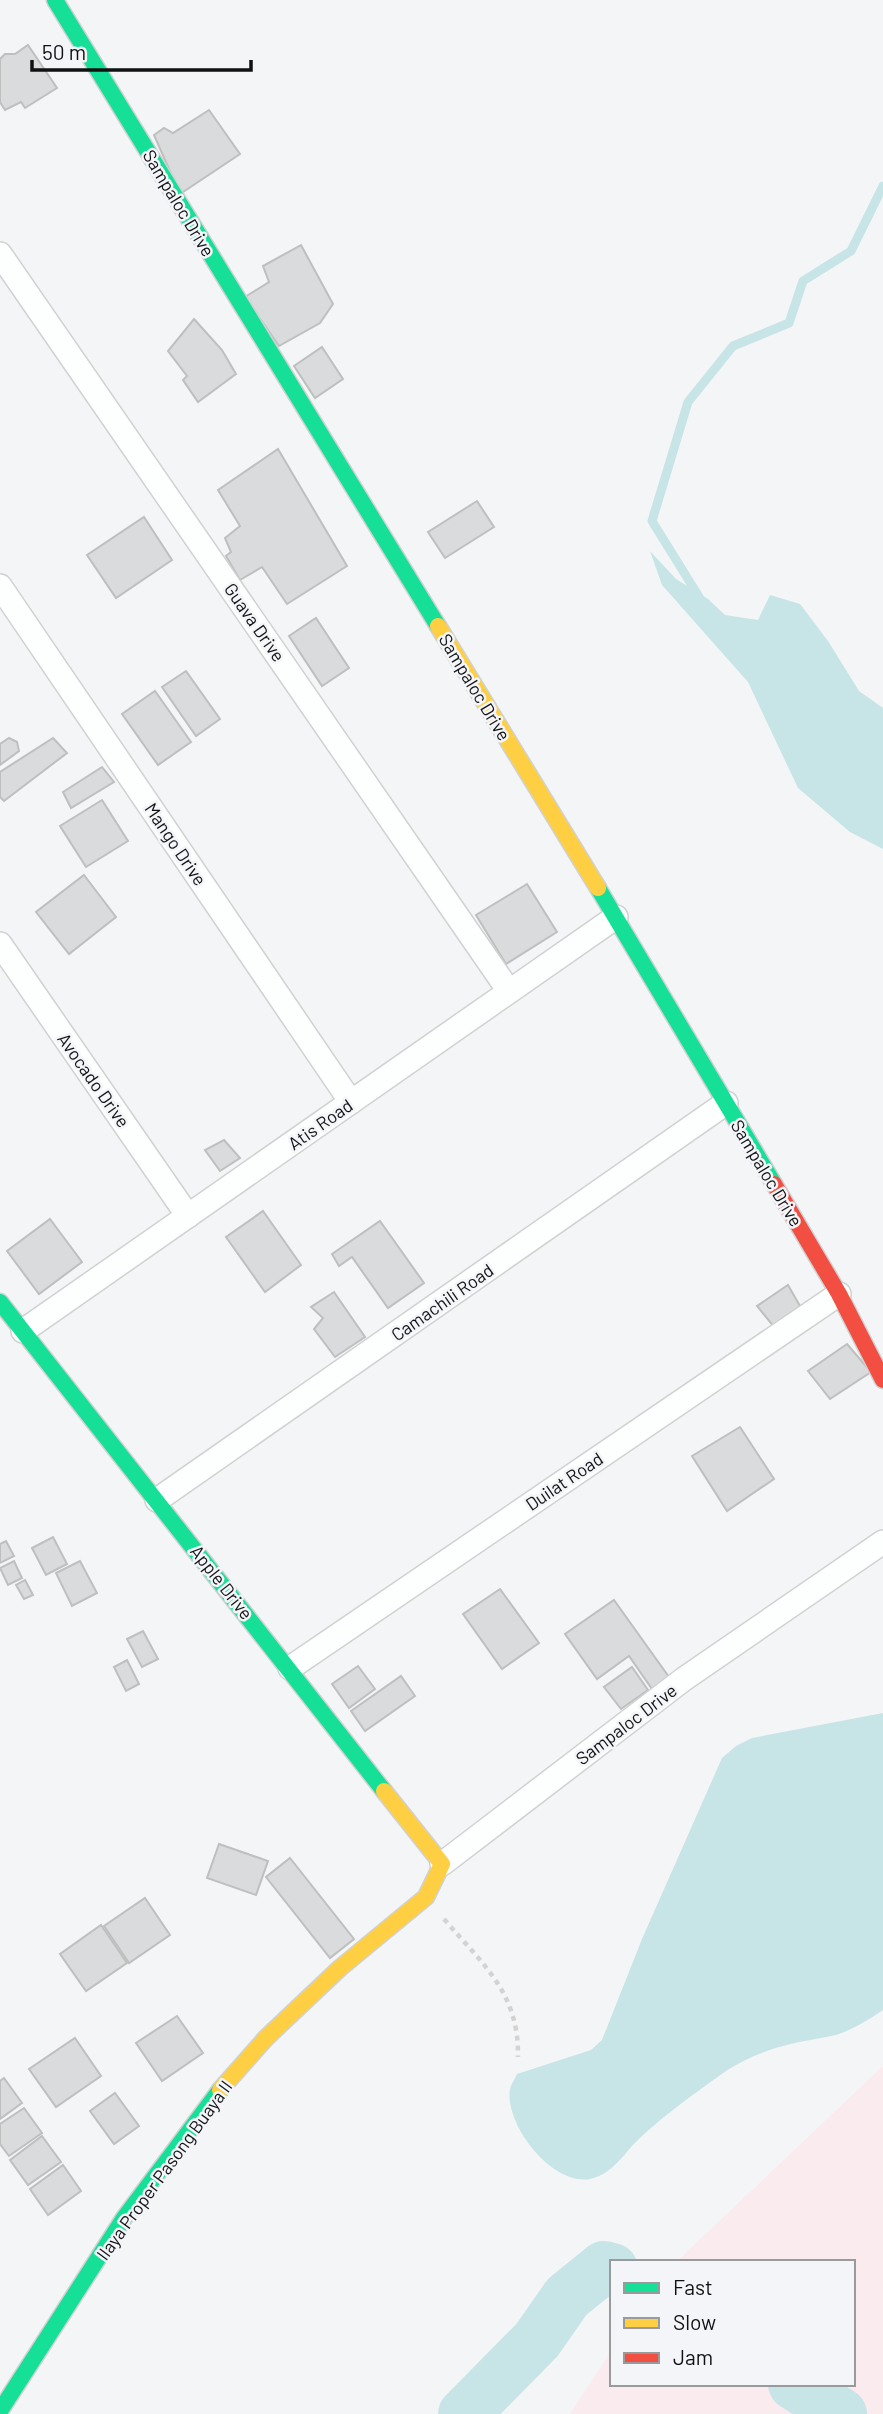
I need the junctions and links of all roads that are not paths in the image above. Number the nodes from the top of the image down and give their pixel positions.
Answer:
1 (55, 0) edge
2 (0, 254) edge
3 (0, 586) edge
4 (616, 917) junction
5 (0, 944) edge
6 (509, 991) junction
7 (351, 1102) junction
8 (726, 1103) junction
9 (188, 1216) junction
10 (839, 1294) junction
11 (0, 1302) edge
12 (23, 1331) junction
13 (883, 1380) edge
14 (157, 1500) junction
15 (883, 1542) edge
16 (290, 1668) junction
17 (442, 1864) junction
18 (0, 2411) edge

1 - 4 street, Sampaloc Drive
2 - 6 street, Guava Drive
3 - 7 street, Mango Drive
4 - 6 street, Atis Road
4 - 8 street, Sampaloc Drive
5 - 9 street, Avocado Drive
6 - 7 street, Atis Road
7 - 9 street, Atis Road
8 - 10 street, Sampaloc Drive
8 - 14 street, Camachili Road
9 - 12 street, Atis Road
10 - 13 street, Sampaloc Drive
10 - 16 street, Duilat Road
11 - 12 street, Apple Drive
12 - 14 street, Apple Drive
14 - 16 street, Apple Drive
15 - 17 street, Sampaloc Drive
16 - 17 street, Apple Drive
17 - 18 street, Ilaya Proper Pasong Buaya II

